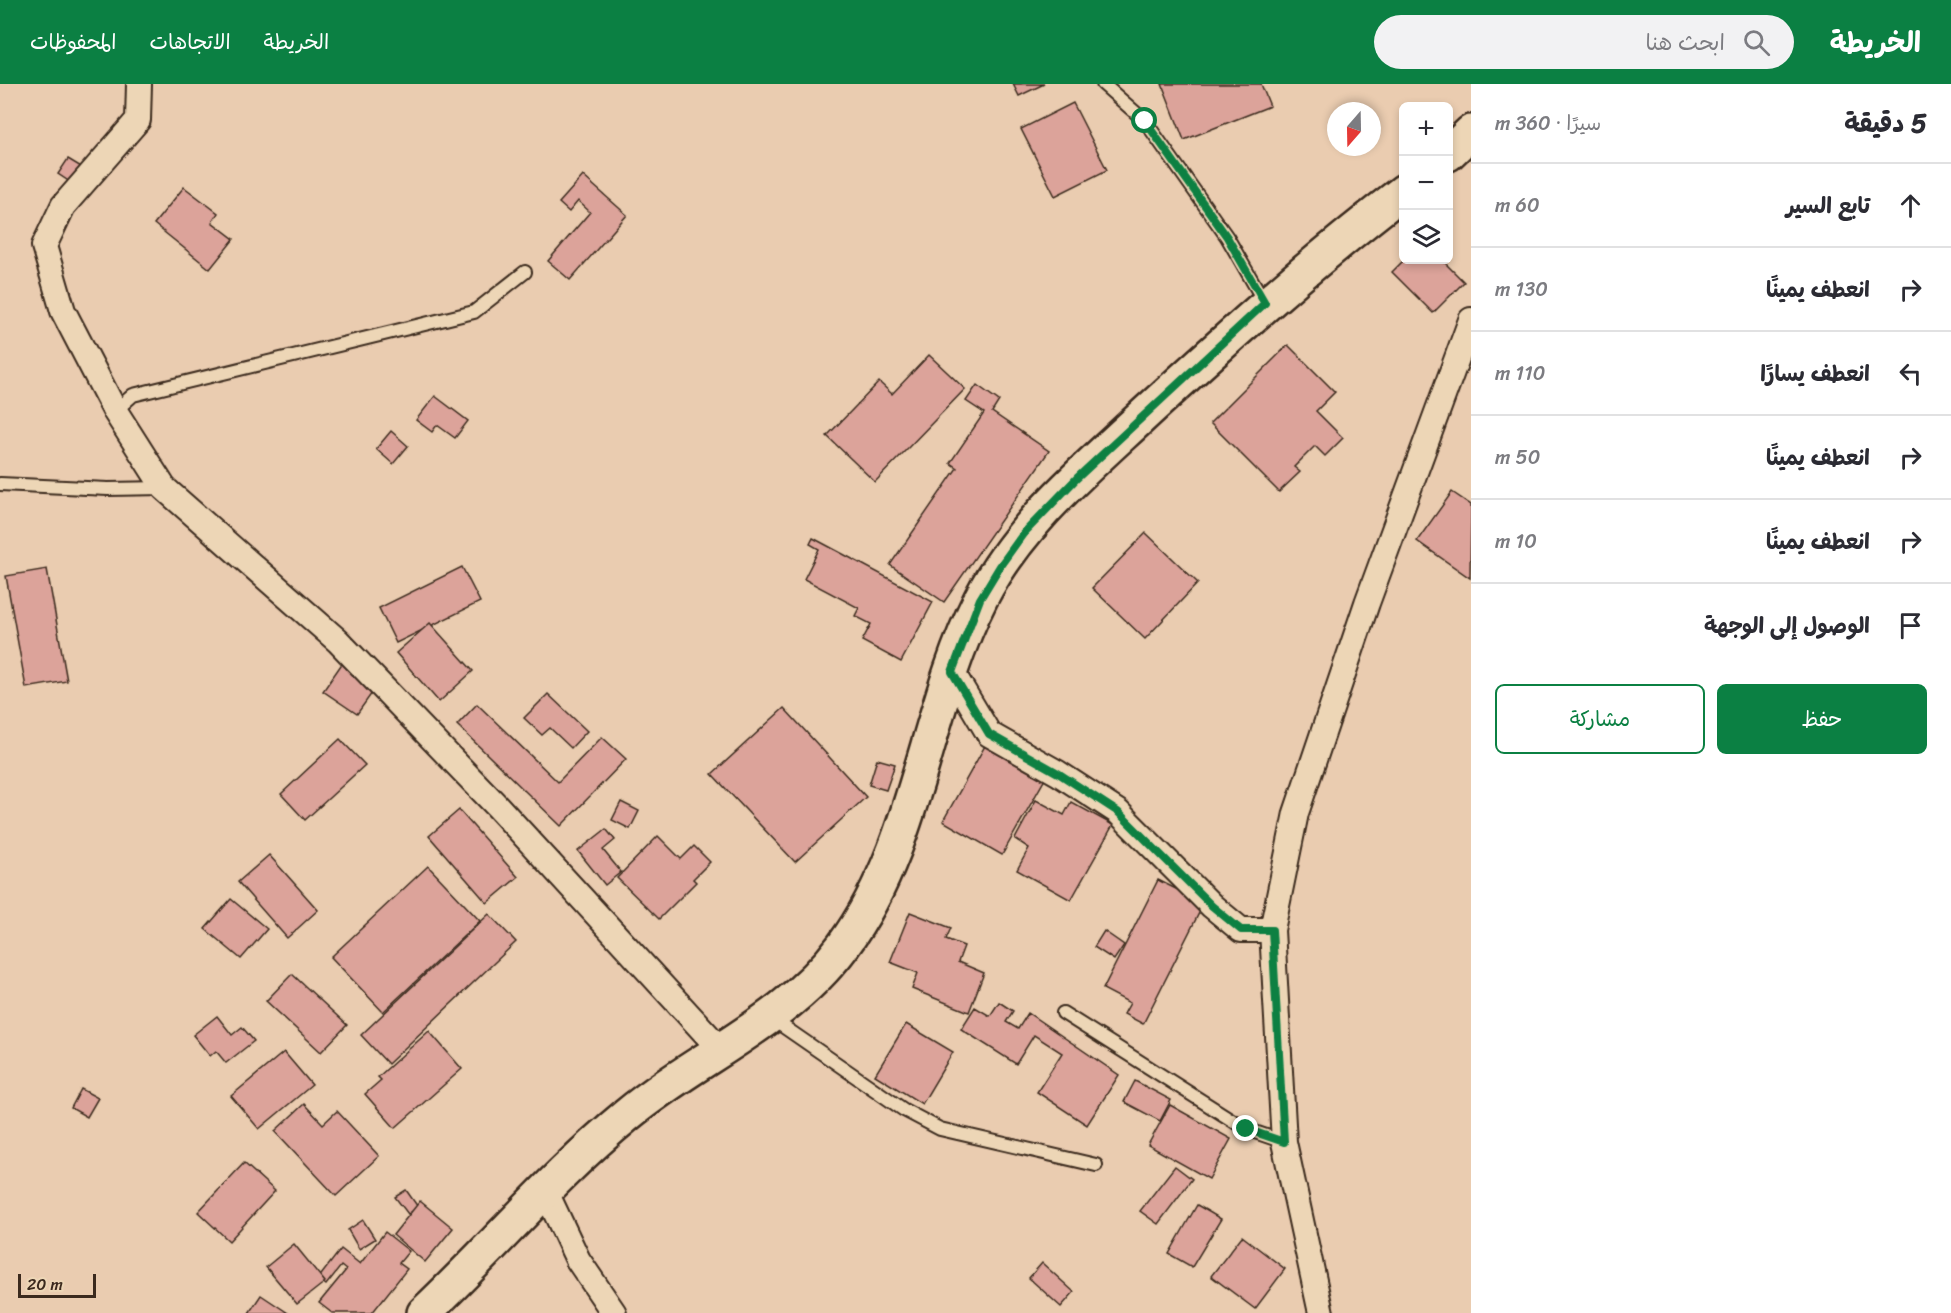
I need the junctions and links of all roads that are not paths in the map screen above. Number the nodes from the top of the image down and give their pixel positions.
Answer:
1 (139, 84) edge
2 (1103, 84) edge
3 (1471, 132) edge
4 (1453, 150) edge
5 (1399, 195) edge
6 (525, 272) dead end
7 (1265, 303) junction
8 (1471, 320) edge
9 (115, 411) junction
10 (0, 484) edge
11 (164, 488) junction
12 (952, 672) junction
13 (1272, 930) junction
14 (1063, 1013) dead end
15 (770, 1017) junction
16 (721, 1050) junction
17 (1284, 1142) junction
18 (1096, 1165) dead end
19 (545, 1190) junction
20 (424, 1313) edge
21 (614, 1313) edge
22 (1321, 1313) edge

1 - 9 street
2 - 7 lane
3 - 4 main road
5 - 7 main road
6 - 9 lane
7 - 12 main road
8 - 13 street
9 - 11 street
10 - 11 lane
11 - 16 street
12 - 13 street
12 - 15 main road
13 - 17 street
14 - 17 lane
15 - 16 main road
15 - 18 lane
16 - 19 main road
17 - 22 street
19 - 20 main road
19 - 21 street

